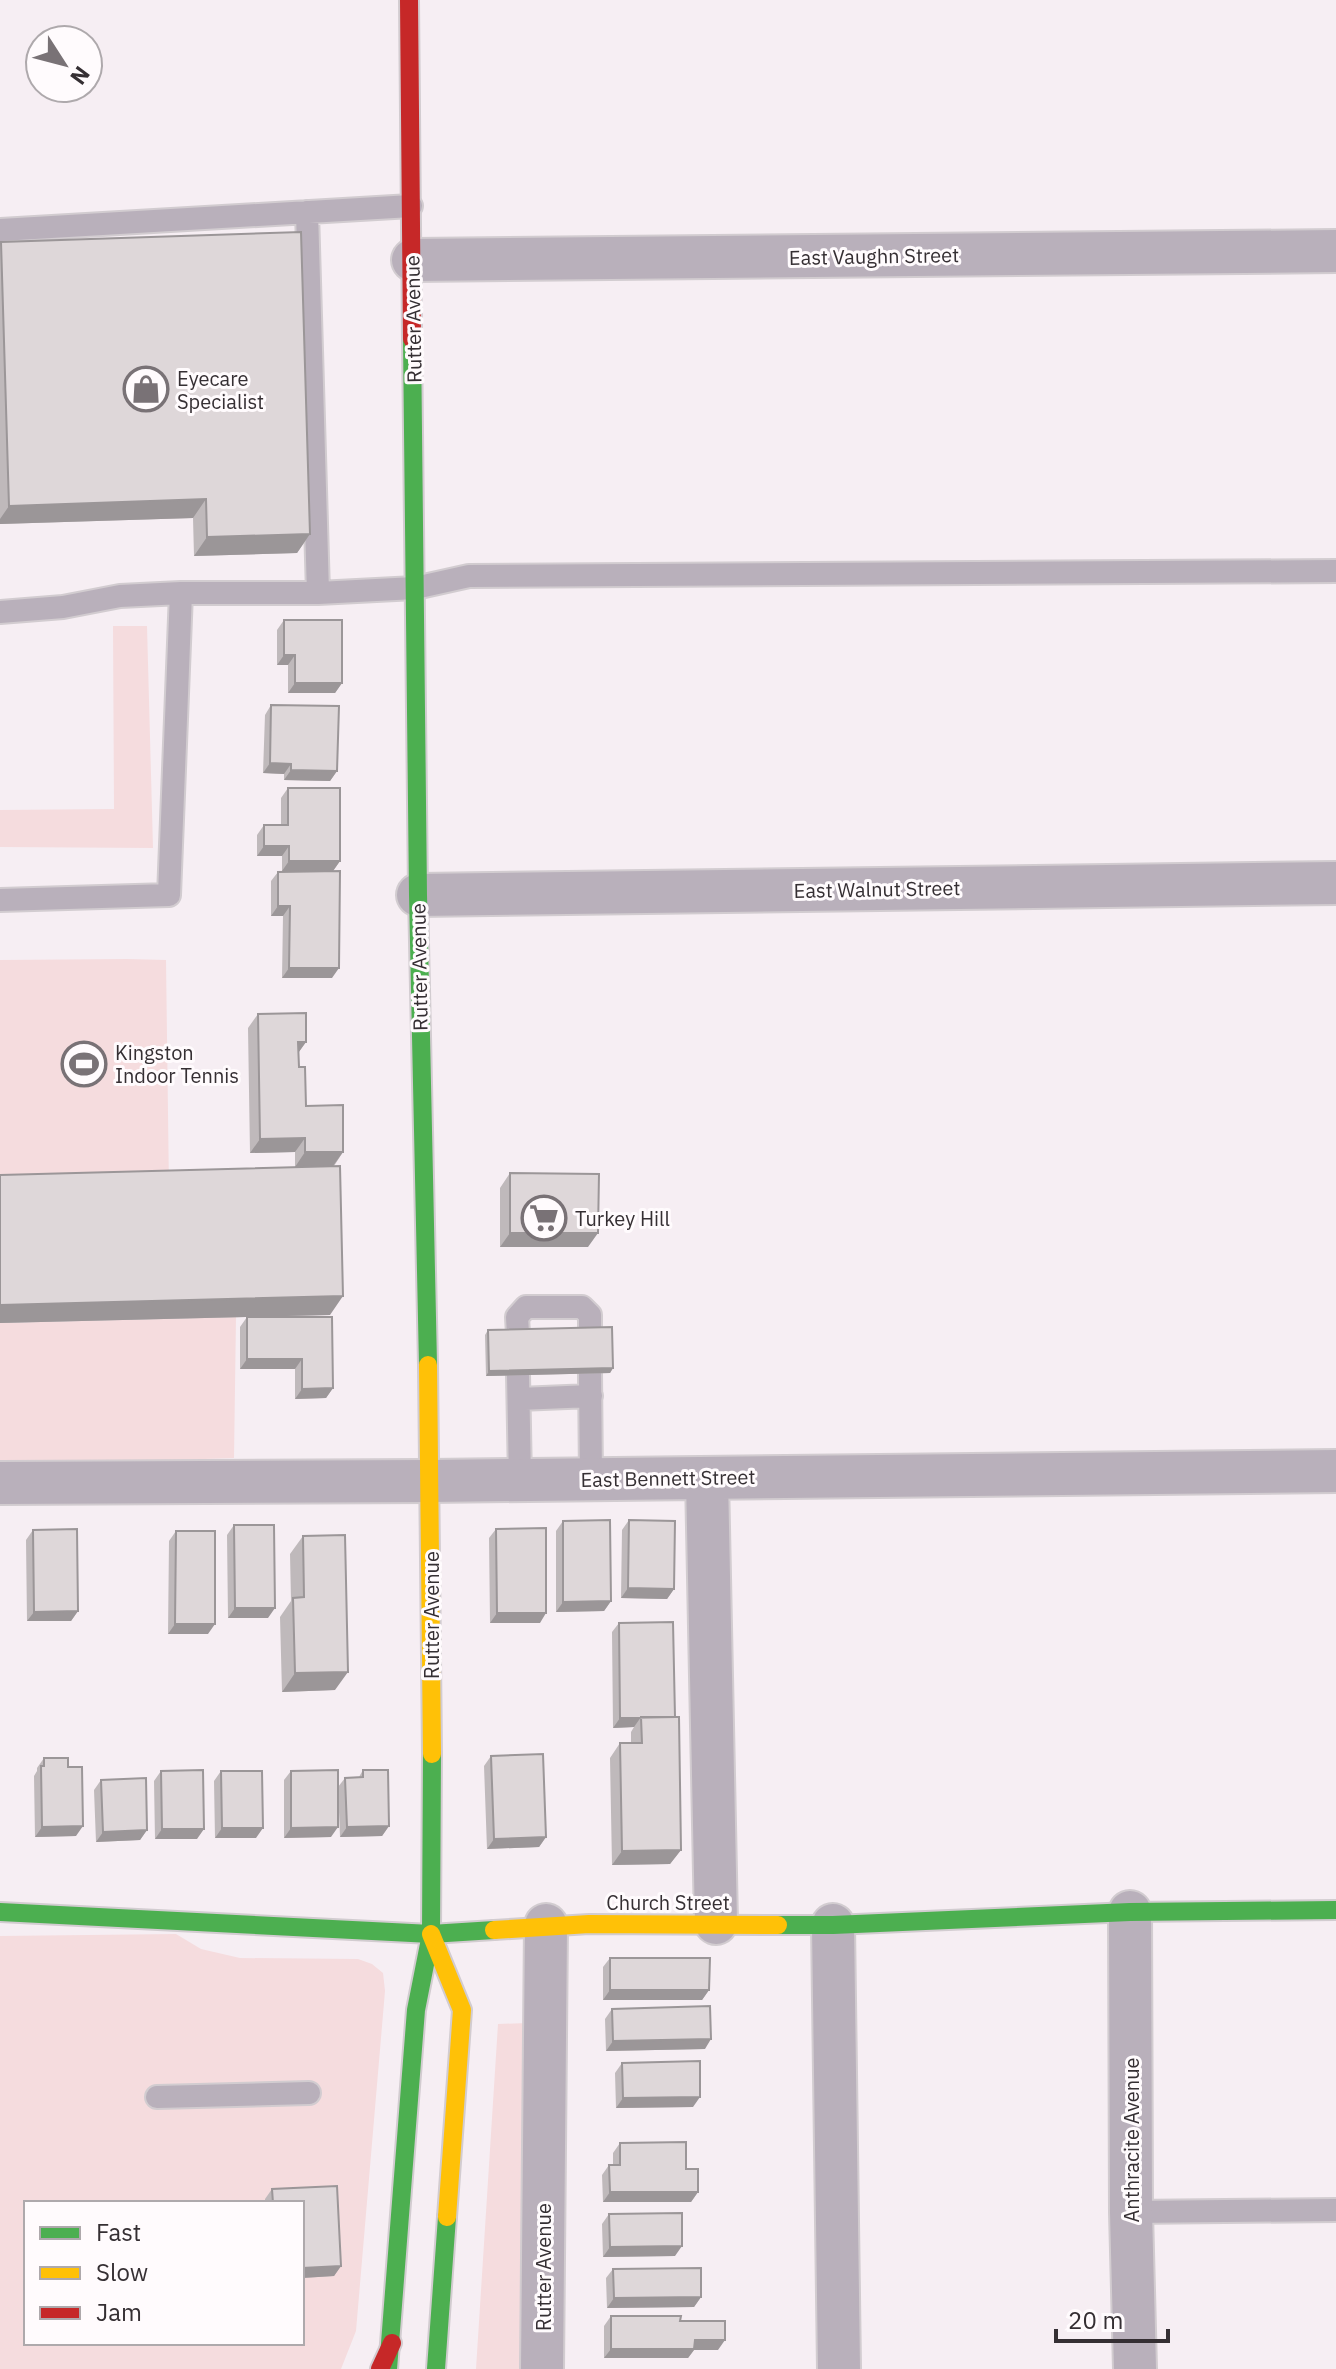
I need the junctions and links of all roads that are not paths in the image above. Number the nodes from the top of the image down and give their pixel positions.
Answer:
1 (409, 0) edge
2 (411, 206) junction
3 (307, 212) junction
4 (0, 230) edge
5 (1336, 251) edge
6 (413, 260) junction
7 (1336, 571) edge
8 (415, 588) junction
9 (181, 593) junction
10 (318, 593) junction
11 (0, 612) edge
12 (1336, 883) edge
13 (418, 895) junction
14 (0, 900) edge
15 (590, 1332) edge
16 (518, 1334) edge
17 (518, 1375) edge
18 (519, 1399) junction
19 (1336, 1471) edge
20 (707, 1478) junction
21 (591, 1479) junction
22 (520, 1480) junction
23 (430, 1481) junction
24 (0, 1483) edge
25 (1336, 1910) edge
26 (0, 1912) edge
27 (1130, 1912) junction
28 (716, 1923) junction
29 (546, 1925) junction
30 (833, 1925) junction
31 (431, 1934) junction
32 (309, 2093) dead end
33 (157, 2097) dead end
34 (1336, 2210) edge
35 (1131, 2212) junction
36 (392, 2343) junction
37 (380, 2369) edge
38 (388, 2369) edge
39 (436, 2369) edge
40 (542, 2369) edge
41 (839, 2369) edge
42 (1135, 2369) edge

1 - 2 main road, Rutter Avenue
2 - 3 lane
2 - 6 main road, Rutter Avenue
3 - 4 lane
3 - 10 lane
5 - 6 street, East Vaughn Street
6 - 8 main road, Rutter Avenue
7 - 8 lane
8 - 10 lane
8 - 13 main road, Rutter Avenue
9 - 10 lane
9 - 11 lane
9 - 14 lane
12 - 13 street, East Walnut Street
13 - 23 main road, Rutter Avenue
15 - 16 lane
17 - 18 lane
18 - 21 lane
18 - 22 lane
19 - 20 street, East Bennett Street
20 - 21 street, East Bennett Street
20 - 28 street
21 - 22 street, East Bennett Street
22 - 23 street, East Bennett Street
23 - 24 street, East Bennett Street
23 - 31 main road, Rutter Avenue
25 - 27 main road, Church Street
26 - 31 main road, Church Street
27 - 30 main road, Church Street
27 - 35 street, Anthracite Avenue
28 - 29 main road, Church Street
28 - 30 main road, Church Street
29 - 31 main road, Church Street
29 - 40 street, Rutter Avenue
30 - 41 street
31 - 36 main road, Rutter Avenue
31 - 39 main road, Rutter Avenue
32 - 33 lane
34 - 35 lane
35 - 42 street, Anthracite Avenue
36 - 37 main road
36 - 38 main road, Rutter Avenue

